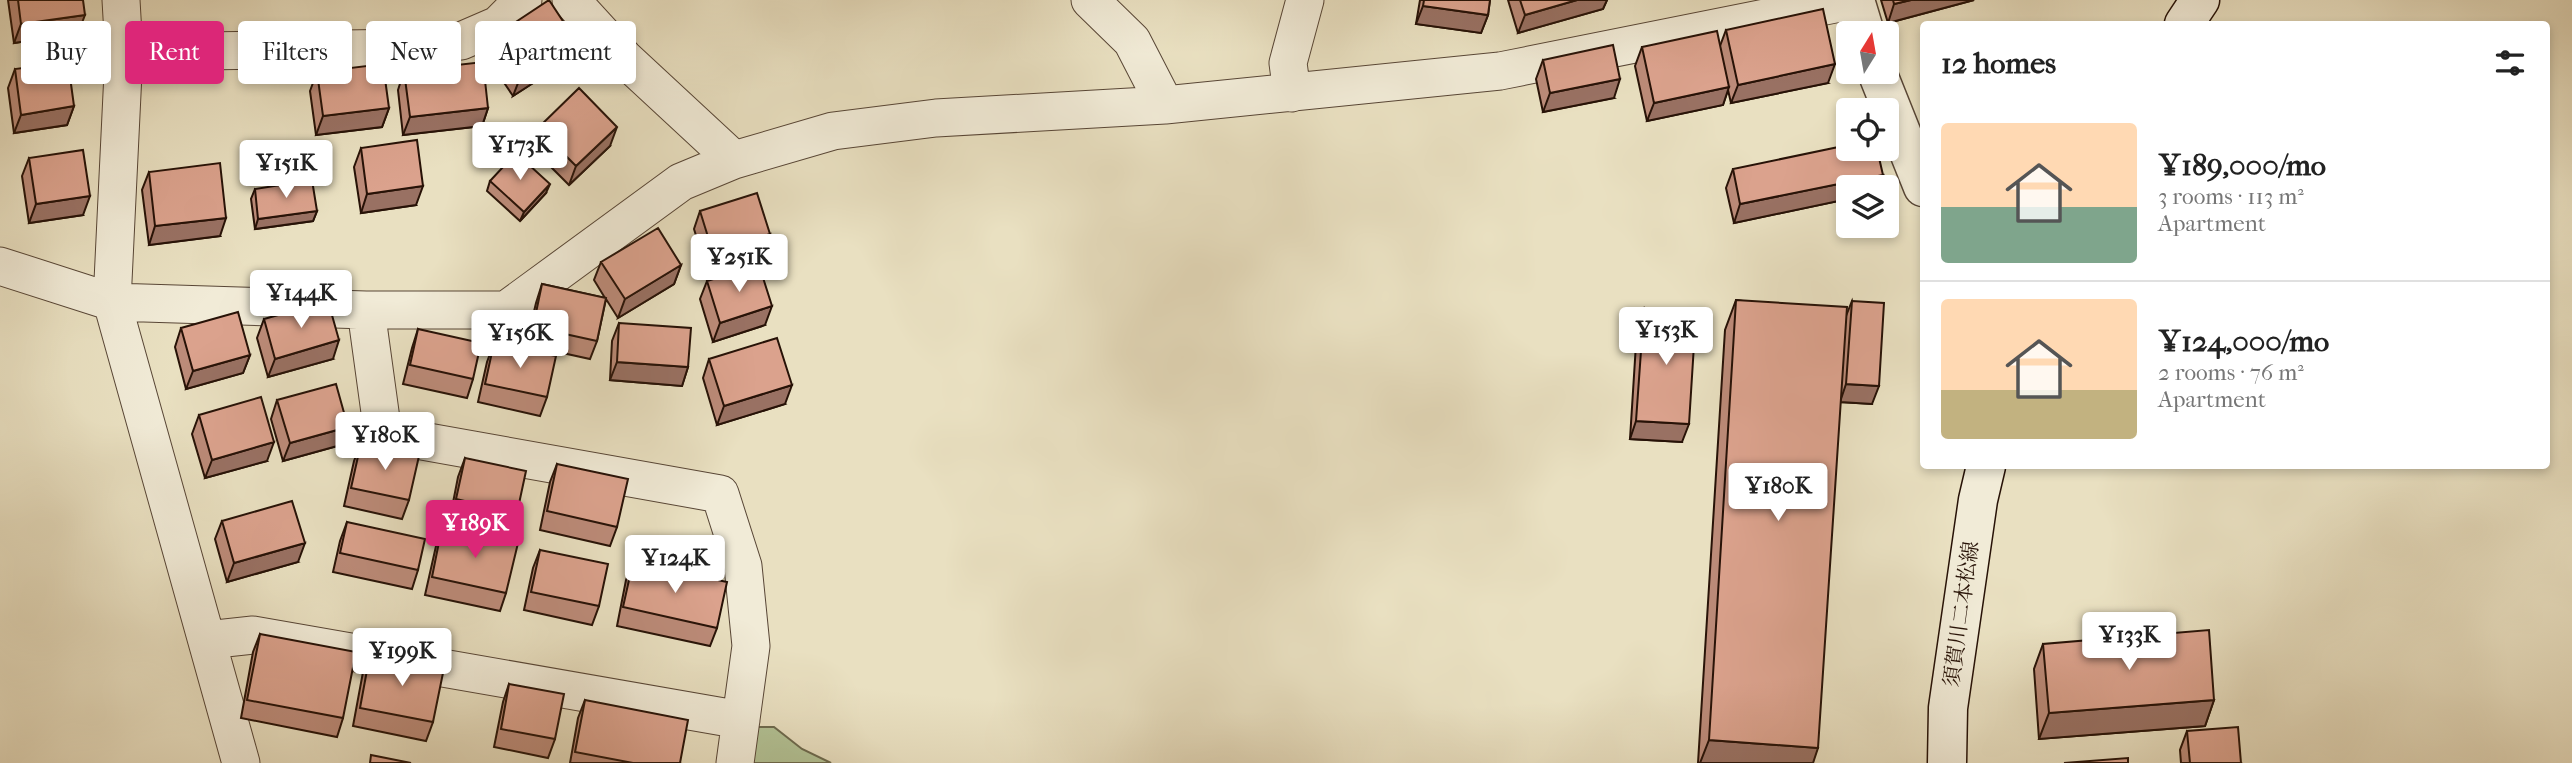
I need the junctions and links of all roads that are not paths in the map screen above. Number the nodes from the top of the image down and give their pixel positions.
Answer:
1 (121, 0) edge
2 (523, 0) edge
3 (571, 0) edge
4 (1090, 0) edge
5 (1305, 0) edge
6 (1855, 0) edge
7 (2200, 0) edge
8 (1861, 21) edge
9 (2187, 21) edge
10 (124, 52) junction
11 (1882, 84) edge
12 (1292, 93) junction
13 (1165, 105) junction
14 (734, 160) junction
15 (1920, 180) edge
16 (0, 266) edge
17 (112, 302) junction
18 (366, 310) junction
19 (1985, 469) edge
20 (207, 640) junction
21 (741, 720) junction
22 (241, 763) edge
23 (735, 763) edge
24 (1947, 763) edge

1 - 10 street
2 - 10 street
3 - 14 street
4 - 13 street
5 - 12 street
6 - 8 main road
6 - 12 street
7 - 9 main road
10 - 17 street
11 - 15 main road
12 - 13 street
13 - 14 street
14 - 18 street
16 - 17 street
17 - 18 street
17 - 20 street
18 - 21 street
19 - 24 main road, 須賀川二本松線
20 - 21 street
20 - 22 street
21 - 23 street

